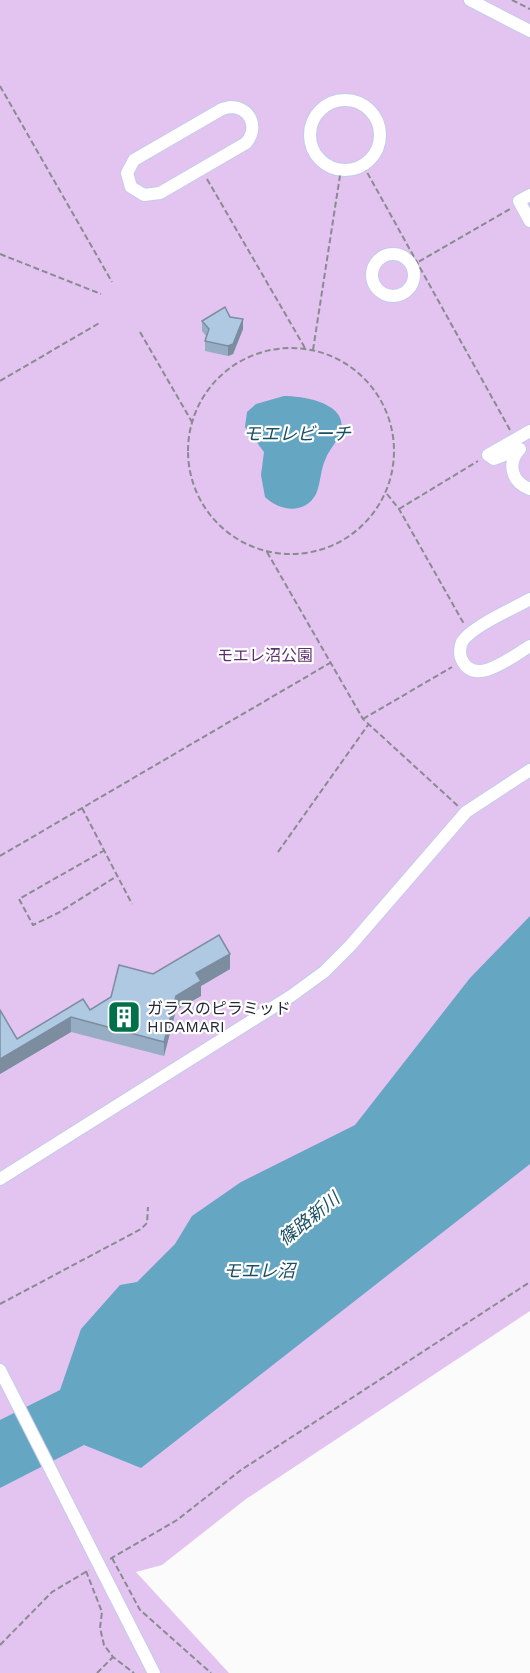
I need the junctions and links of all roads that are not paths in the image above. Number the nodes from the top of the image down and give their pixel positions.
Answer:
1 (470, 0) edge
2 (530, 31) edge
3 (363, 165) joint
4 (201, 169) joint
5 (525, 199) edge
6 (530, 220) edge
7 (530, 431) edge
8 (530, 489) edge
9 (530, 599) edge
10 (530, 646) edge
11 (530, 770) edge
12 (0, 1179) edge
13 (0, 1370) edge
14 (154, 1673) edge

1 - 2 street
3 - 3 street
4 - 4 street
5 - 6 street
7 - 8 street
9 - 10 street
11 - 12 street
13 - 14 street

